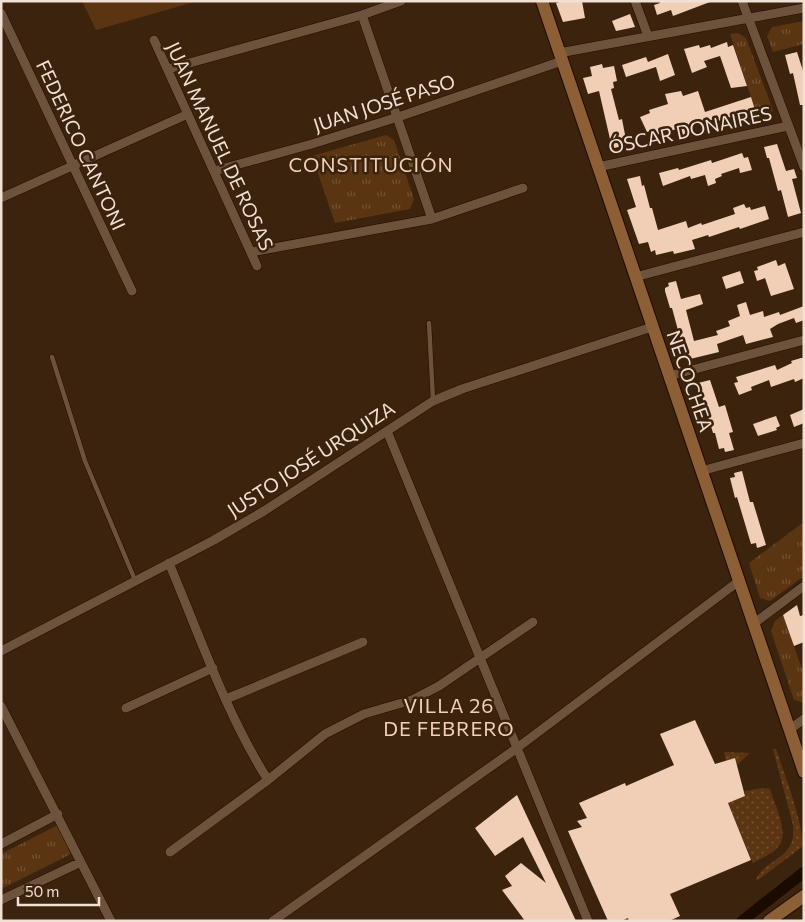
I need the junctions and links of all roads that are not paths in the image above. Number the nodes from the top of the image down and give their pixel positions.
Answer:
1 (401, 1) edge
2 (542, 1) edge
3 (635, 1) edge
4 (742, 1) edge
5 (804, 8) edge
6 (1, 13) edge
7 (362, 15) junction
8 (749, 18) junction
9 (648, 36) junction
10 (154, 40) dead end
11 (560, 57) junction
12 (168, 69) junction
13 (188, 114) junction
14 (398, 117) junction
15 (788, 126) junction
16 (72, 166) junction
17 (598, 167) junction
18 (804, 167) edge
19 (214, 170) junction
20 (523, 188) dead end
21 (1, 198) edge
22 (432, 219) junction
23 (804, 232) edge
24 (251, 252) junction
25 (257, 266) dead end
26 (635, 277) junction
27 (132, 291) dead end
28 (429, 324) dead end
29 (652, 327) junction
30 (804, 340) edge
31 (52, 357) dead end
32 (669, 376) junction
33 (433, 402) junction
34 (387, 431) junction
35 (804, 443) edge
36 (701, 471) junction
37 (170, 563) junction
38 (135, 580) junction
39 (738, 581) junction
40 (804, 586) edge
41 (533, 622) dead end
42 (753, 624) junction
43 (363, 642) dead end
44 (1, 651) edge
45 (480, 660) junction
46 (213, 668) junction
47 (226, 699) junction
48 (1, 706) edge
49 (126, 708) dead end
50 (804, 719) edge
51 (789, 730) junction
52 (517, 748) junction
53 (804, 772) edge
54 (268, 780) junction
55 (58, 814) junction
56 (1, 844) edge
57 (170, 852) dead end
58 (81, 862) junction
59 (804, 896) edge
60 (1, 900) edge
61 (111, 921) edge
62 (273, 921) edge
63 (588, 921) edge
64 (769, 921) edge

1 - 7 street
2 - 11 main road, NECOCHEA
3 - 9 street
4 - 8 street
5 - 8 street, JUAN JOSÉ PASO
6 - 16 street, FEDERICO CANTONI
7 - 12 street
7 - 14 street
8 - 9 street, JUAN JOSÉ PASO
8 - 15 street
9 - 11 street, JUAN JOSÉ PASO
10 - 12 street, JUAN MANUEL DE ROSAS
11 - 14 street, JUAN JOSÉ PASO
11 - 17 main road, NECOCHEA
12 - 13 street, JUAN MANUEL DE ROSAS
13 - 16 street
13 - 19 street, JUAN MANUEL DE ROSAS
14 - 19 street, JUAN JOSÉ PASO
14 - 22 street
15 - 17 street, ÓSCAR DONAIRES
15 - 18 street
16 - 21 street
16 - 27 street, FEDERICO CANTONI
17 - 26 main road, NECOCHEA
19 - 24 street, JUAN MANUEL DE ROSAS
20 - 22 street
22 - 24 street
23 - 26 street
24 - 25 street, JUAN MANUEL DE ROSAS
26 - 29 main road, NECOCHEA
28 - 33 lane
29 - 32 main road, NECOCHEA
29 - 33 street, JUSTO JOSÉ URQUIZA
30 - 32 street
31 - 38 lane
32 - 36 main road, NECOCHEA
33 - 34 street, JUSTO JOSÉ URQUIZA
34 - 37 street, JUSTO JOSÉ URQUIZA
34 - 45 street
35 - 36 street
36 - 39 main road, NECOCHEA
37 - 38 street, JUSTO JOSÉ URQUIZA
37 - 46 street
38 - 44 street, JUSTO JOSÉ URQUIZA
39 - 42 main road, NECOCHEA
39 - 52 street
40 - 42 street
41 - 45 street
42 - 51 main road, NECOCHEA
43 - 47 street
45 - 52 street
45 - 54 street
46 - 47 street
46 - 49 street
47 - 54 street
48 - 55 street
50 - 51 street
51 - 53 main road, NECOCHEA
52 - 62 street
52 - 63 street
54 - 57 street
55 - 56 street
55 - 58 street
58 - 60 street
58 - 61 street
59 - 64 main road

